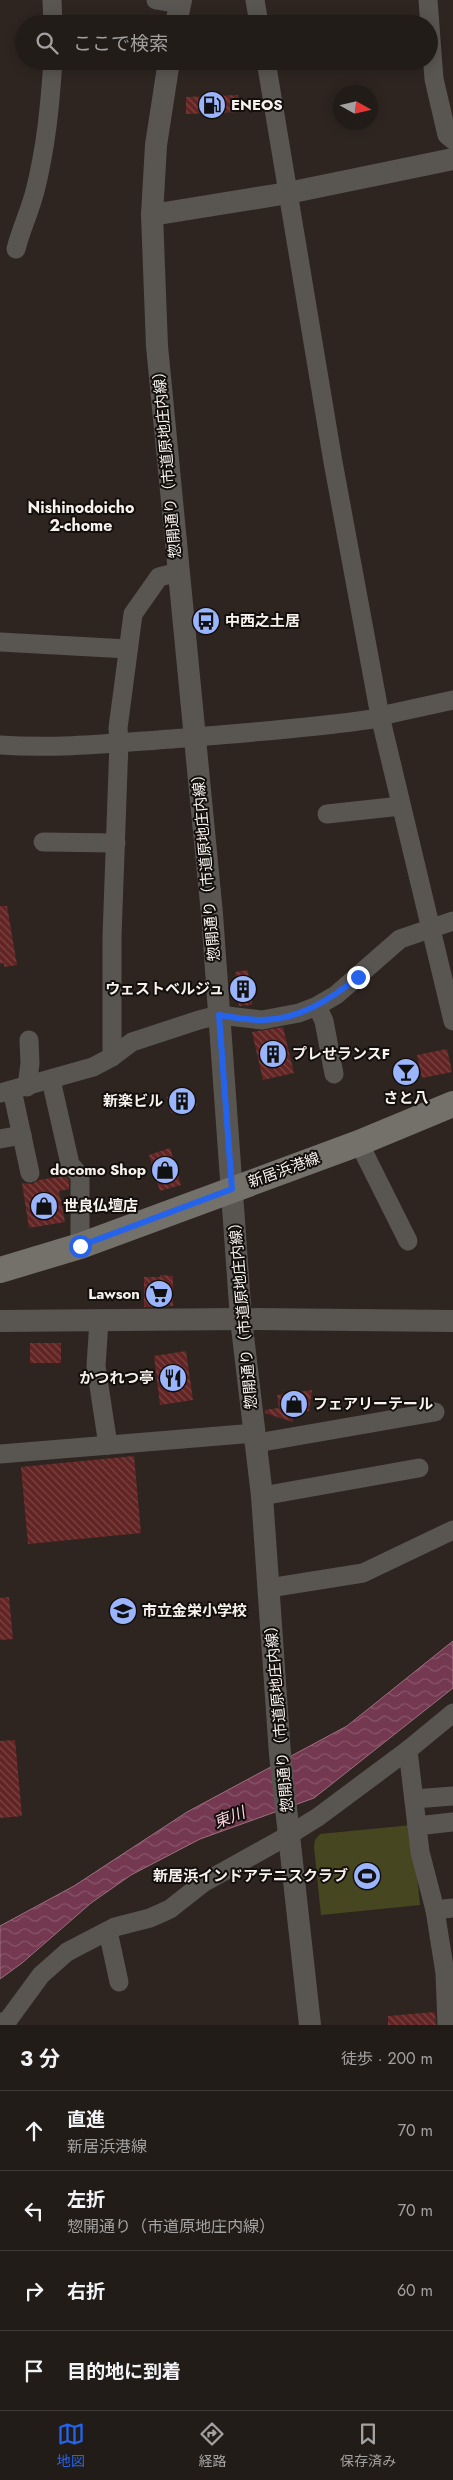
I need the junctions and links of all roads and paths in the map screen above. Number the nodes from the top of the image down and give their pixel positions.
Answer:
1 (52, 0) edge
2 (156, 0) edge
3 (255, 0) edge
4 (428, 0) edge
5 (179, 9) edge
6 (53, 15) edge
7 (258, 15) edge
8 (429, 15) edge
9 (52, 70) edge
10 (168, 70) edge
11 (268, 70) edge
12 (433, 70) edge
13 (453, 140) edge
14 (453, 159) edge
15 (288, 193) junction
16 (152, 215) junction
17 (16, 249) dead end
18 (178, 572) junction
19 (0, 642) edge
20 (128, 650) junction
21 (453, 700) edge
22 (380, 716) junction
23 (194, 737) junction
24 (119, 742) junction
25 (0, 745) edge
26 (401, 806) junction
27 (327, 814) dead end
28 (43, 842) dead end
29 (116, 844) junction
30 (453, 921) edge
31 (430, 930) junction
32 (317, 1006) junction
33 (219, 1015) junction
34 (453, 1021) edge
35 (29, 1040) dead end
36 (112, 1057) junction
37 (334, 1074) dead end
38 (51, 1080) junction
39 (13, 1090) edge
40 (453, 1104) edge
41 (22, 1135) junction
42 (0, 1140) edge
43 (359, 1143) junction
44 (30, 1173) dead end
45 (232, 1189) junction
46 (408, 1241) dead end
47 (80, 1246) junction
48 (0, 1270) edge
49 (241, 1319) junction
50 (0, 1321) edge
51 (99, 1321) junction
52 (453, 1321) edge
53 (435, 1412) dead end
54 (256, 1438) junction
55 (108, 1445) junction
56 (0, 1454) edge
57 (419, 1468) dead end
58 (262, 1496) junction
59 (453, 1530) edge
60 (269, 1588) junction
61 (453, 1712) edge
62 (408, 1750) junction
63 (453, 1796) edge
64 (414, 1799) junction
65 (453, 1822) edge
66 (417, 1826) junction
67 (288, 1829) junction
68 (444, 1909) edge
69 (108, 1930) junction
70 (119, 1982) dead end
71 (0, 2023) edge
72 (310, 2025) edge
73 (447, 2025) edge

1 - 6 street
2 - 5 street
3 - 7 street
4 - 8 street
9 - 17 street
10 - 16 street, 惣開通り（市道原地庄内線）
11 - 15 street
12 - 13 street
14 - 15 street
15 - 16 street
15 - 22 street
16 - 18 street, 惣開通り（市道原地庄内線）
18 - 20 street
18 - 23 street, 惣開通り（市道原地庄内線）
19 - 20 street
20 - 24 street
21 - 22 street
22 - 23 street
22 - 26 street
23 - 24 street
23 - 33 street, 惣開通り（市道原地庄内線）
24 - 25 street
24 - 29 street
26 - 27 street
26 - 31 street
28 - 29 street
29 - 36 street
30 - 31 street
31 - 32 street
31 - 34 street
32 - 33 street
32 - 37 street
33 - 36 street
33 - 45 street, 惣開通り（市道原地庄内線）
35 - 39 street
36 - 38 street
38 - 39 street
38 - 47 street
39 - 41 street
40 - 43 main road, 新居浜港線
41 - 42 street
41 - 44 street
43 - 45 main road, 新居浜港線
43 - 46 street
45 - 47 main road, 新居浜港線
45 - 49 street, 惣開通り（市道原地庄内線）
47 - 48 main road, 新居浜港線
49 - 51 street
49 - 52 street
49 - 54 street, 惣開通り（市道原地庄内線）
50 - 51 street
51 - 55 street
53 - 54 street
54 - 55 street
54 - 58 street, 惣開通り（市道原地庄内線）
55 - 56 street
57 - 58 street
58 - 60 street, 惣開通り（市道原地庄内線）
59 - 60 street
60 - 67 street, 惣開通り（市道原地庄内線）
61 - 62 street
62 - 64 street
62 - 67 street
63 - 64 street
64 - 66 street
65 - 66 street
66 - 68 street
67 - 69 street
67 - 72 street, 惣開通り（市道原地庄内線）
68 - 73 street
69 - 70 street
69 - 71 street

